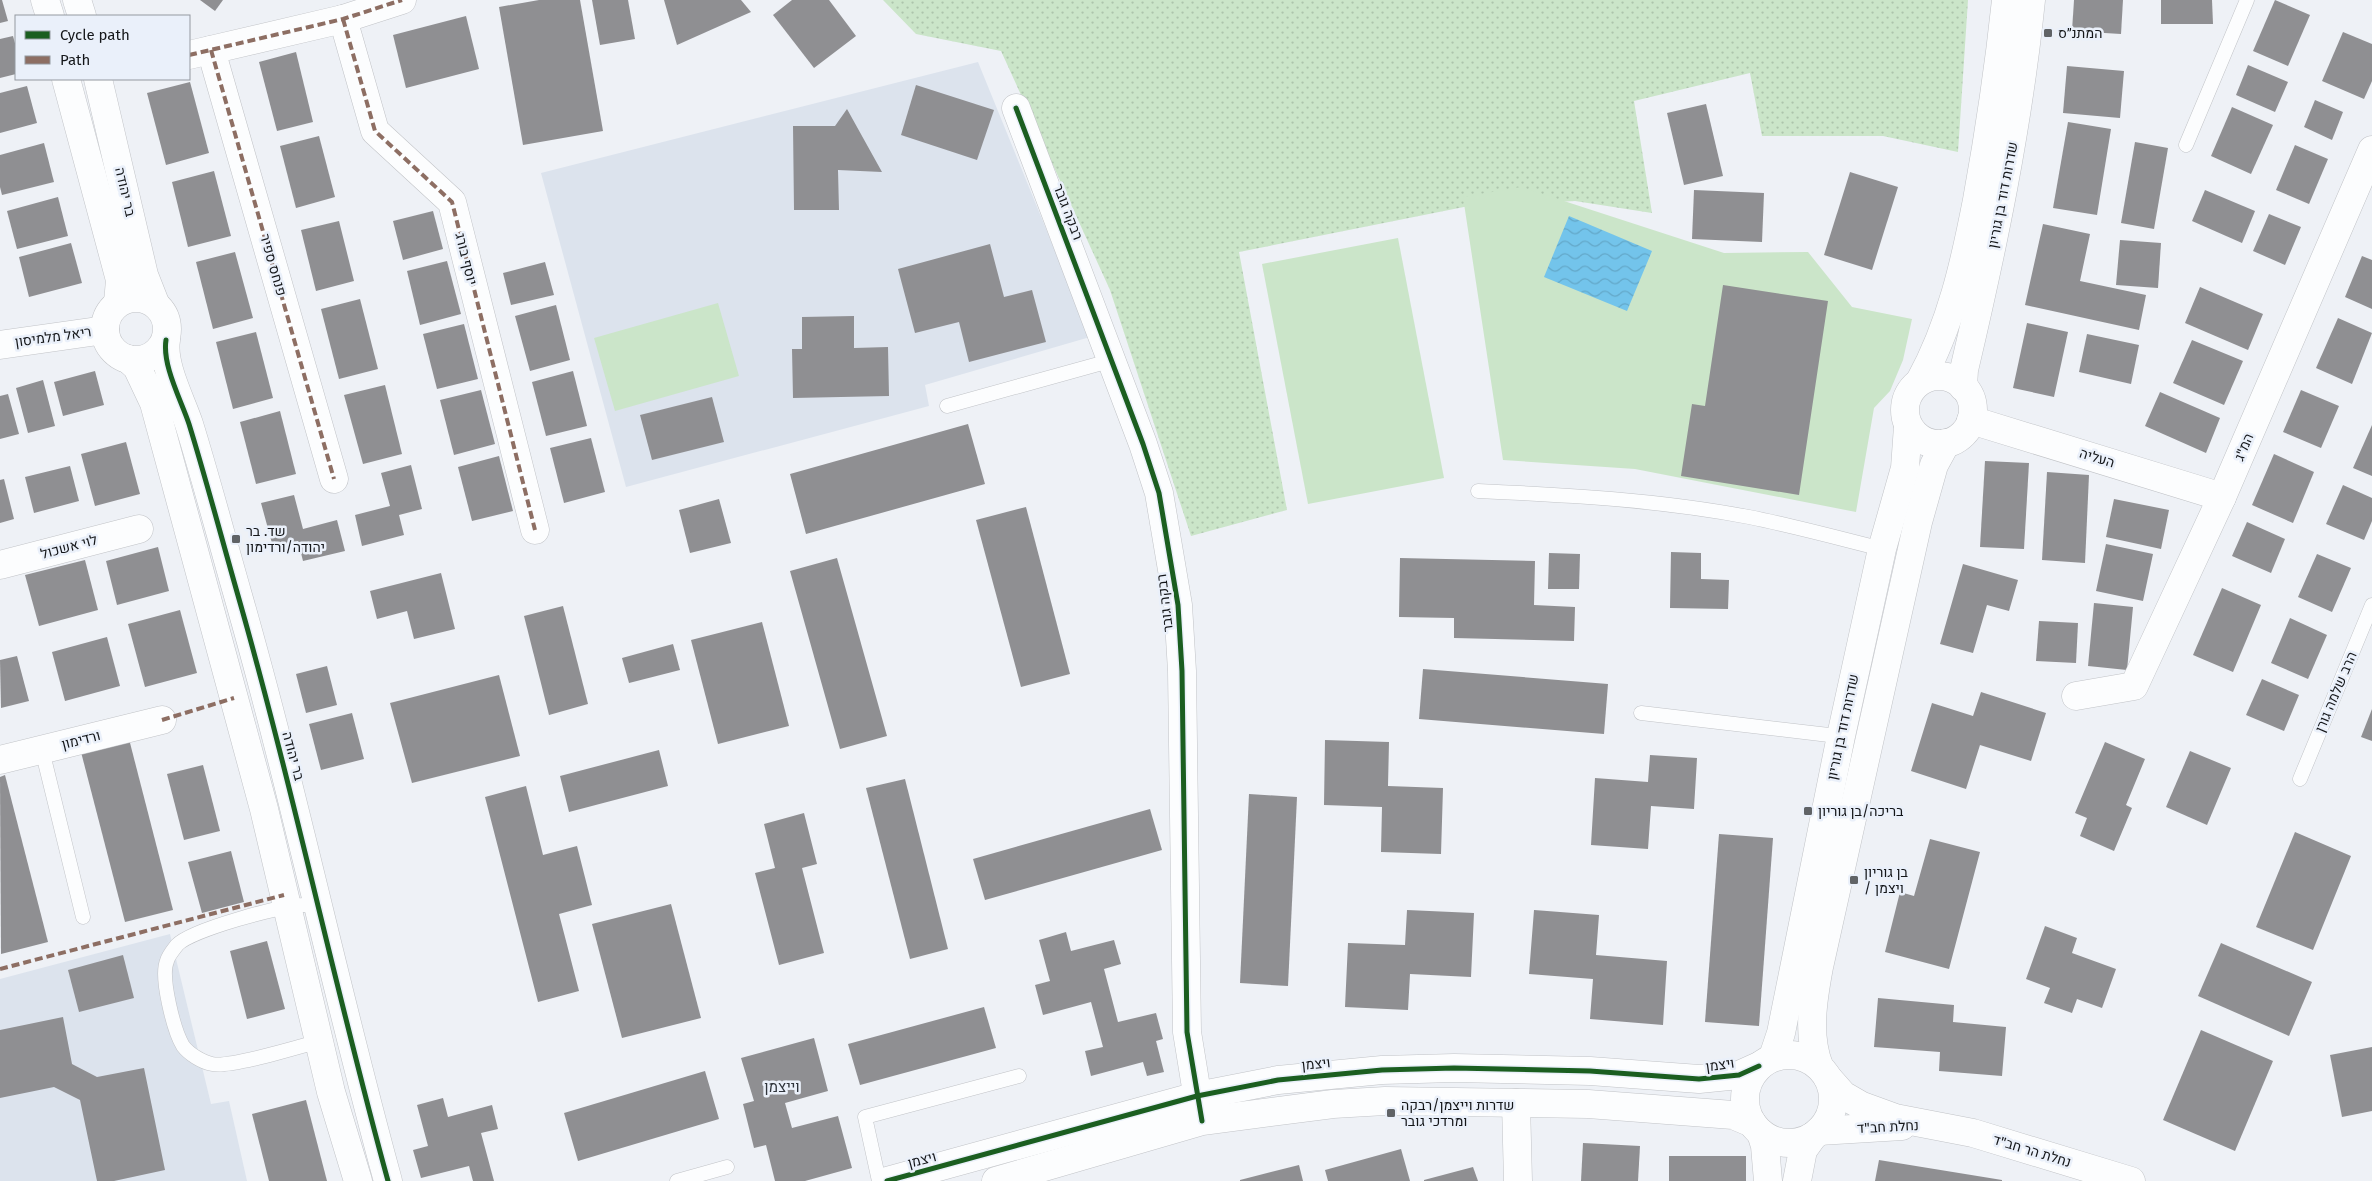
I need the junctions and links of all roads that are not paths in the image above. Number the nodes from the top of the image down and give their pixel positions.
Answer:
1 (45, 0) edge
2 (77, 0) edge
3 (402, 0) edge
4 (2006, 0) edge
5 (2031, 0) edge
6 (2246, 0) edge
7 (50, 15) edge
8 (82, 15) edge
9 (343, 19) junction
10 (200, 53) edge
11 (66, 80) edge
12 (98, 80) edge
13 (1016, 108) dead end
14 (2186, 145) dead end
15 (2372, 150) edge
16 (118, 303) junction
17 (155, 303) junction
18 (105, 330) junction
19 (2, 338) edge
20 (166, 340) junction
21 (128, 359) junction
22 (1113, 360) junction
23 (1920, 381) junction
24 (1963, 387) junction
25 (947, 406) dead end
26 (1971, 420) junction
27 (1908, 426) junction
28 (1946, 444) junction
29 (334, 479) dead end
30 (1478, 492) dead end
31 (2222, 498) junction
32 (139, 529) dead end
33 (535, 530) dead end
34 (1882, 549) junction
35 (0, 565) edge
36 (2372, 605) edge
37 (2076, 696) dead end
38 (1641, 713) dead end
39 (162, 720) dead end
40 (1841, 736) junction
41 (1868, 741) junction
42 (42, 750) junction
43 (0, 760) edge
44 (2300, 779) dead end
45 (287, 907) junction
46 (319, 907) junction
47 (83, 917) dead end
48 (320, 1042) junction
49 (1766, 1062) junction
50 (1823, 1072) junction
51 (1019, 1076) dead end
52 (1516, 1103) junction
53 (1200, 1108) junction
54 (1931, 1125) junction
55 (1757, 1128) junction
56 (1816, 1134) junction
57 (727, 1167) dead end
58 (358, 1181) edge
59 (388, 1181) edge
60 (677, 1181) edge
61 (878, 1181) edge
62 (887, 1181) edge
63 (996, 1181) edge
64 (1518, 1181) edge
65 (1768, 1181) edge
66 (1797, 1181) edge
67 (2130, 1181) edge

1 - 7 street
2 - 8 street
3 - 9 street
4 - 23 street, שדרות דוד בן גוריון
5 - 24 street, שדרות דוד בן גוריון
6 - 14 lane
9 - 10 street
9 - 33 street, יוסף בורג
10 - 29 street, פנחס ספיר
11 - 16 street, בר יהודה
12 - 17 street, בר יהודה
13 - 22 street, רבקה גובר
15 - 31 street, המ"ג
16 - 17 street
16 - 18 street
17 - 20 street
18 - 19 street, ריאל מלמיסון
18 - 21 street
20 - 21 street
20 - 46 street, בר יהודה
21 - 45 street
22 - 25 lane
22 - 53 street, רבקה גובר
23 - 24 street
23 - 27 street
24 - 26 street
26 - 28 street
26 - 31 street, העליה
27 - 28 street
27 - 34 street, שדרות דוד בן גוריון
28 - 41 street, שדרות דוד בן גוריון
30 - 34 lane
31 - 37 street, המ"ג
32 - 35 street, לוי אשכול
34 - 40 street, שדרות דוד בן גוריון
36 - 44 lane, הרב שלמה גורן
38 - 40 lane
39 - 42 street, ורדימון
40 - 41 lane
40 - 49 street, שדרות דוד בן גוריון
41 - 50 street, שדרות דוד בן גוריון
42 - 43 street, ורדימון
42 - 47 lane
45 - 46 lane
45 - 48 street
45 - 48 lane
46 - 59 street, בר יהודה
48 - 58 street
49 - 50 street
49 - 53 street, ויצמן
49 - 55 street
50 - 54 street, נחלת חב"ד
50 - 56 street
51 - 61 lane
52 - 53 street, ויצמן
52 - 55 street, ויצמן
52 - 64 street
53 - 62 street, ויצמן
53 - 63 street, ויצמן
54 - 56 street, נחלת חב"ד
54 - 67 street, נחלת הר חב"ד
55 - 56 street
55 - 65 street
56 - 66 street
57 - 60 lane

